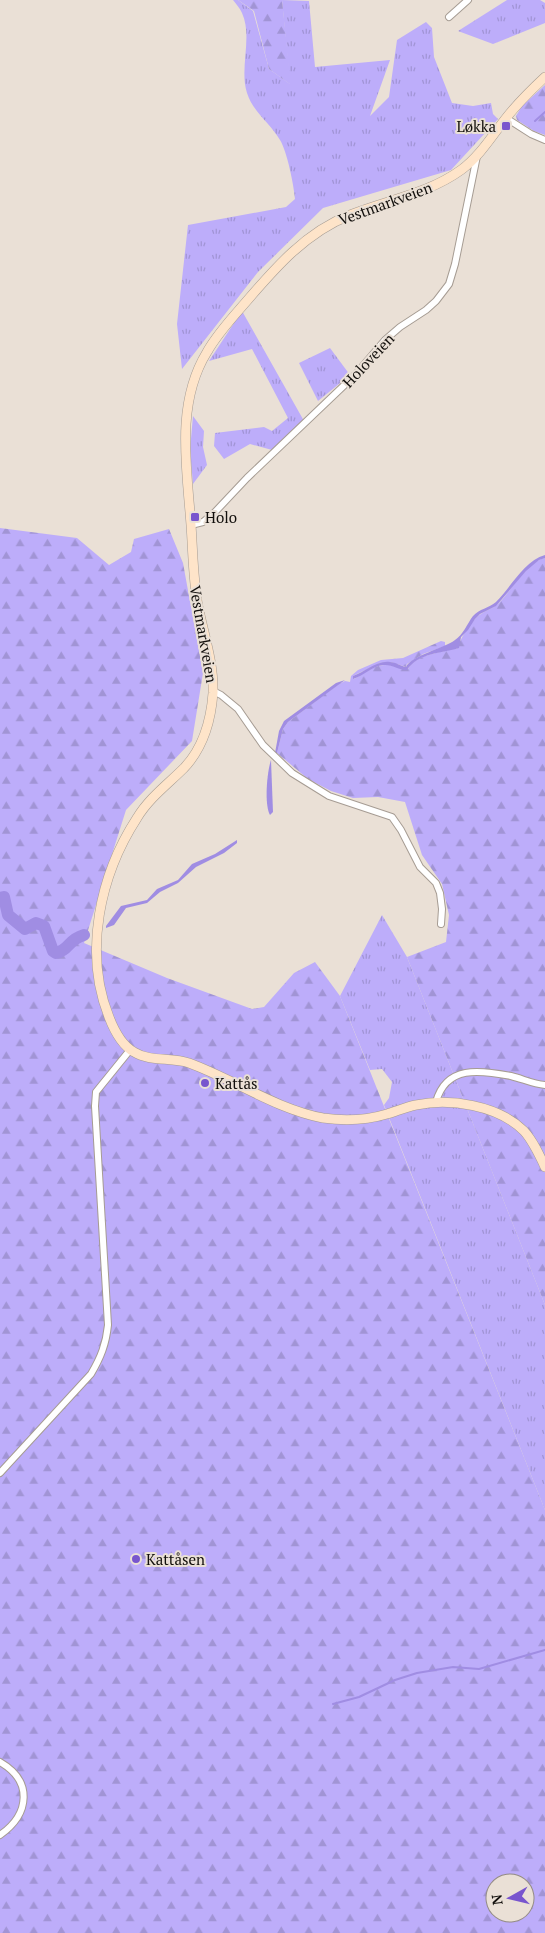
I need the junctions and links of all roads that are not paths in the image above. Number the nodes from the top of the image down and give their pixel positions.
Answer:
1 (468, 0) edge
2 (449, 17) dead end
3 (545, 77) edge
4 (506, 118) junction
5 (545, 140) edge
6 (477, 156) junction
7 (191, 525) junction
8 (213, 691) junction
9 (442, 924) dead end
10 (130, 1050) junction
11 (545, 1085) edge
12 (436, 1102) junction
13 (545, 1167) edge
14 (0, 1473) edge
15 (0, 1762) edge
16 (0, 1835) edge

1 - 2 street
3 - 4 street, Vestmarkveien
4 - 5 street
4 - 6 street, Vestmarkveien
6 - 7 street, Holoveien
6 - 7 street, Vestmarkveien
7 - 8 street, Vestmarkveien
8 - 9 street
8 - 10 street, Vestmarkveien
10 - 12 street
10 - 14 street
11 - 12 street
12 - 13 street
15 - 16 street

